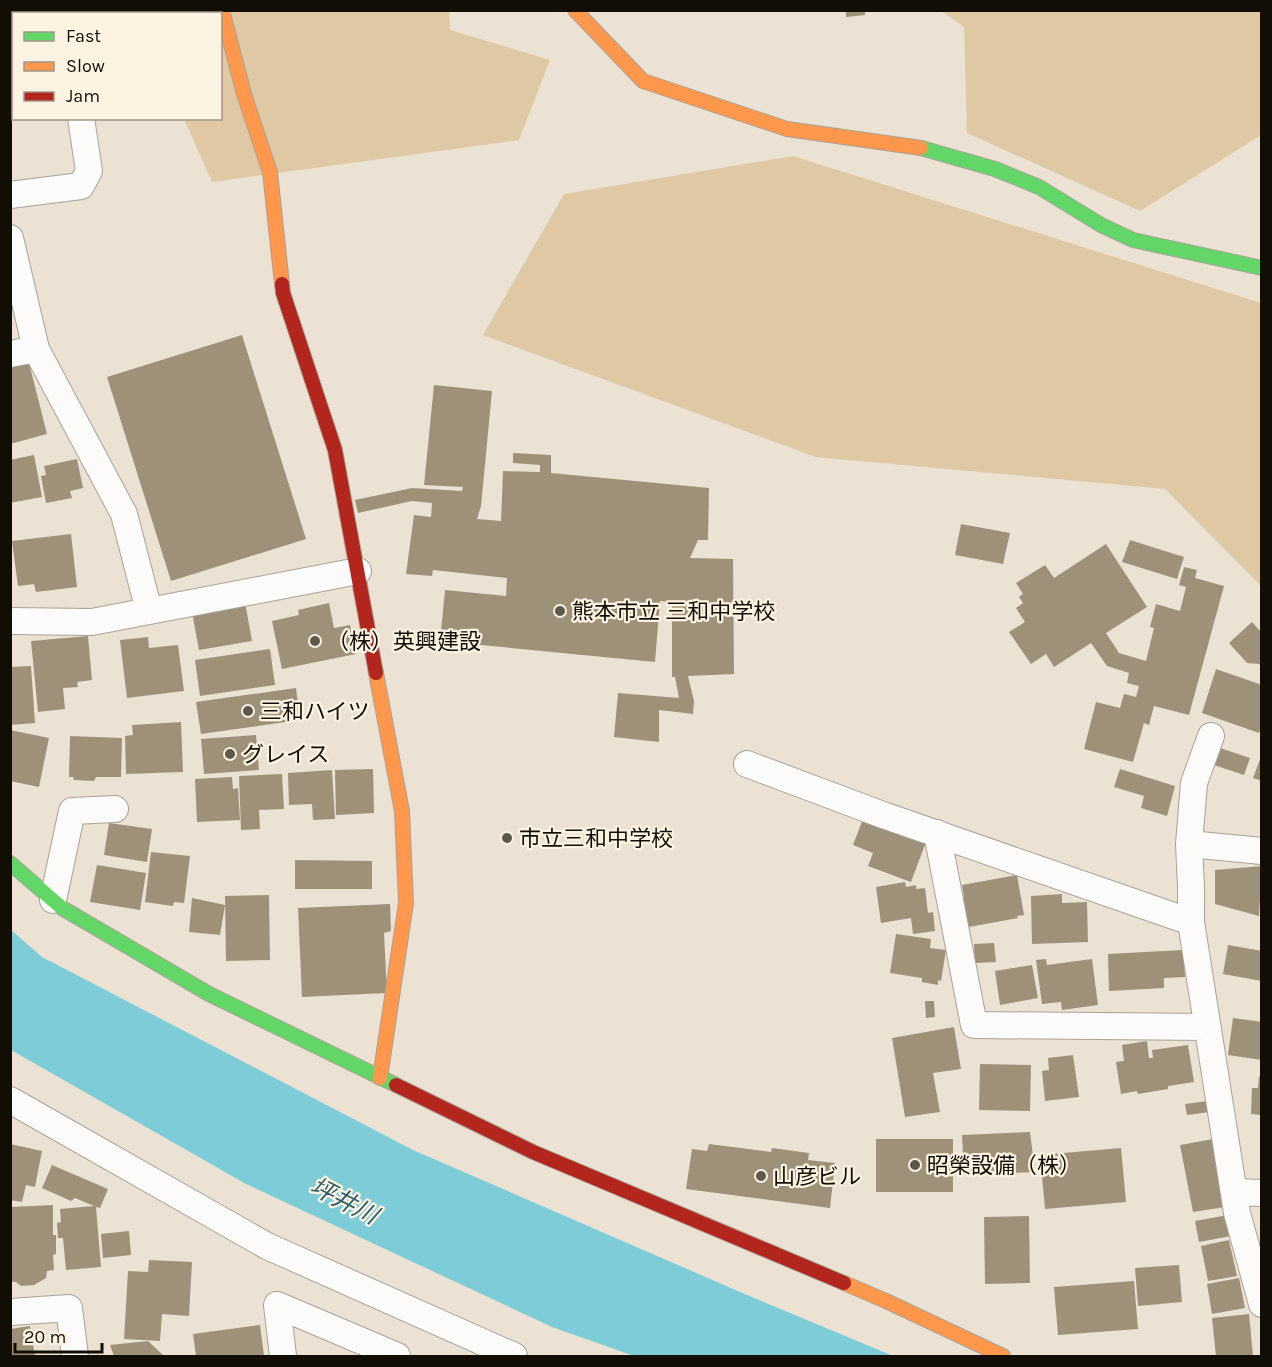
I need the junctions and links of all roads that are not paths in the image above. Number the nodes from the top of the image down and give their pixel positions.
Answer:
1 (222, 10) edge
2 (575, 10) edge
3 (81, 120) edge
4 (10, 195) edge
5 (10, 238) edge
6 (1262, 268) edge
7 (36, 349) junction
8 (10, 354) edge
9 (358, 571) junction
10 (149, 611) junction
11 (10, 621) edge
12 (1211, 736) dead end
13 (747, 764) dead end
14 (116, 809) dead end
15 (937, 833) junction
16 (1189, 844) junction
17 (1262, 851) edge
18 (10, 863) edge
19 (53, 900) junction
20 (1191, 922) junction
21 (1207, 1027) junction
22 (380, 1078) junction
23 (10, 1100) edge
24 (1234, 1192) junction
25 (1262, 1193) edge
26 (1258, 1276) edge
27 (1262, 1304) edge
28 (10, 1312) edge
29 (75, 1356) edge
30 (283, 1356) edge
31 (397, 1356) edge
32 (514, 1356) edge
33 (1003, 1356) edge

1 - 9 street
2 - 6 street
3 - 4 street
5 - 7 street
7 - 8 street
7 - 10 street
9 - 10 street
9 - 22 street
10 - 11 street
12 - 16 street
13 - 15 street
14 - 19 street
15 - 20 street
15 - 21 street
16 - 17 street
16 - 20 street
18 - 19 street
19 - 22 street
20 - 21 street
21 - 24 street
22 - 33 street
23 - 32 street
24 - 25 street
24 - 26 street
26 - 27 street
28 - 29 street
30 - 31 street

